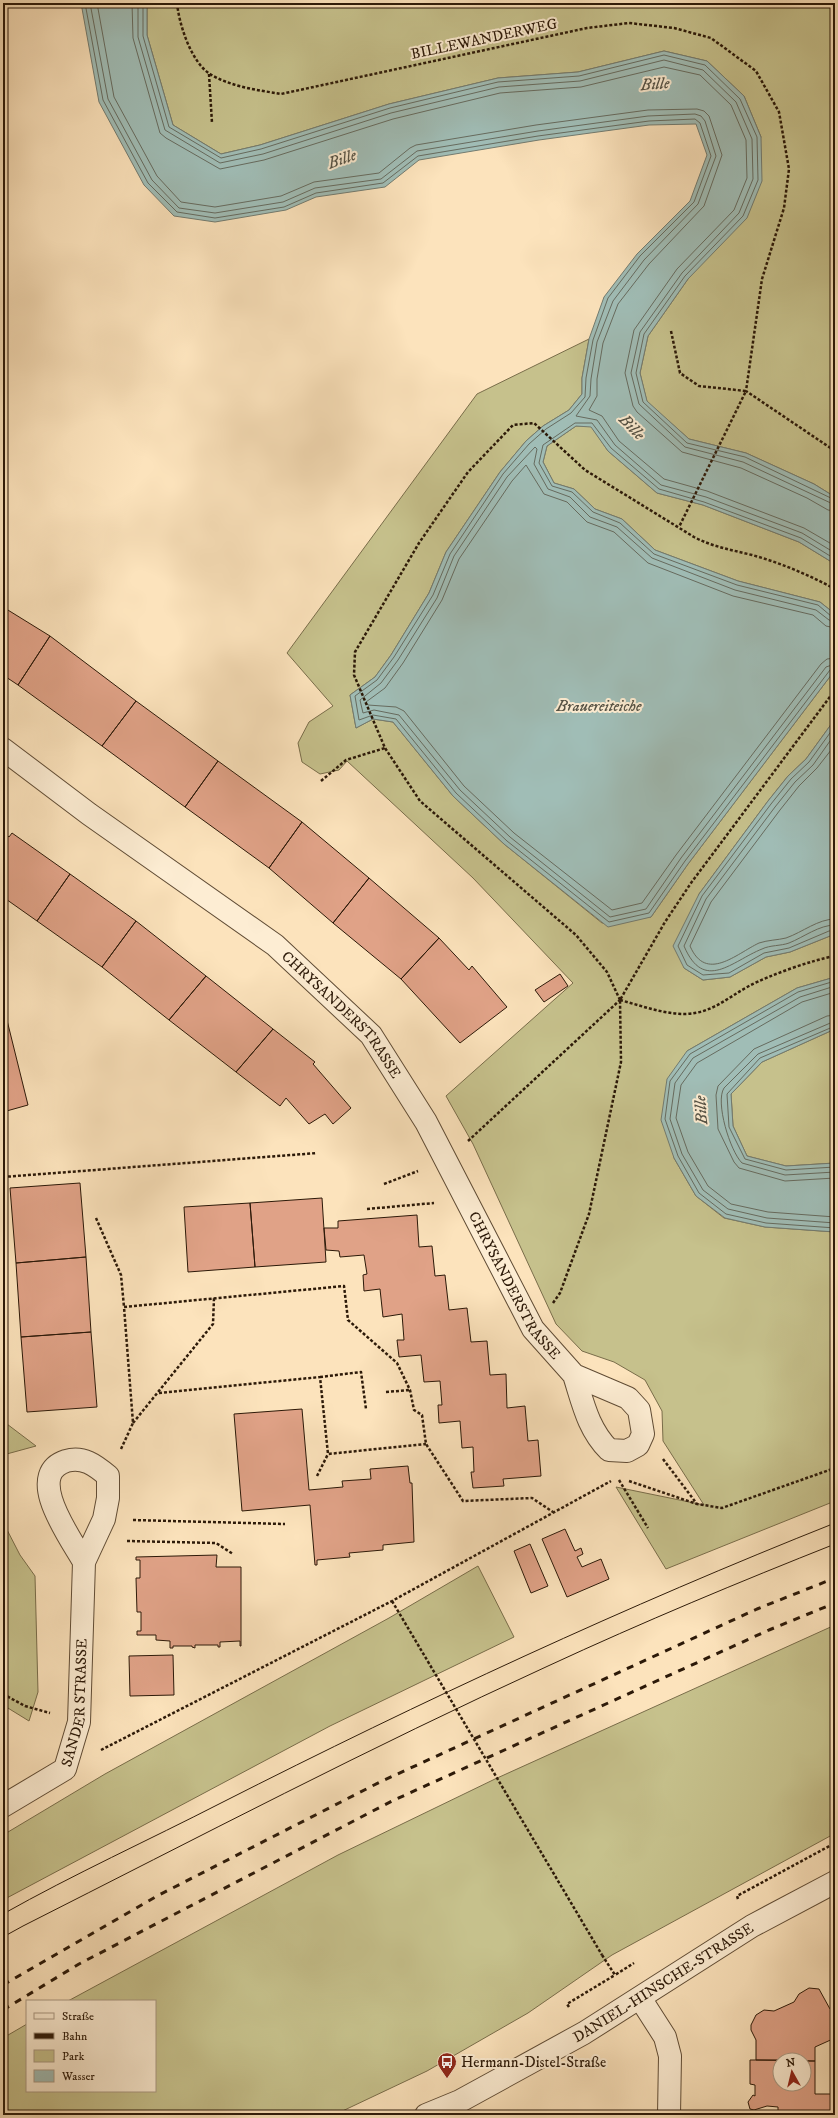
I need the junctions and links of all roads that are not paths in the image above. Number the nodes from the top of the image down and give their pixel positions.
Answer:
1 (3, 749) edge
2 (574, 1375) junction
3 (84, 1562) junction
4 (3, 1806) edge
5 (835, 1882) edge
6 (640, 1998) junction
7 (426, 2115) edge
8 (669, 2115) edge

1 - 2 street, CHRYSANDERSTRASSE
2 - 2 street, CHRYSANDERSTRASSE
3 - 3 street, SANDER STRASSE
3 - 4 street, SANDER STRASSE
5 - 6 street, DANIEL-HINSCHE-STRASSE
6 - 7 street, DANIEL-HINSCHE-STRASSE
6 - 8 street

